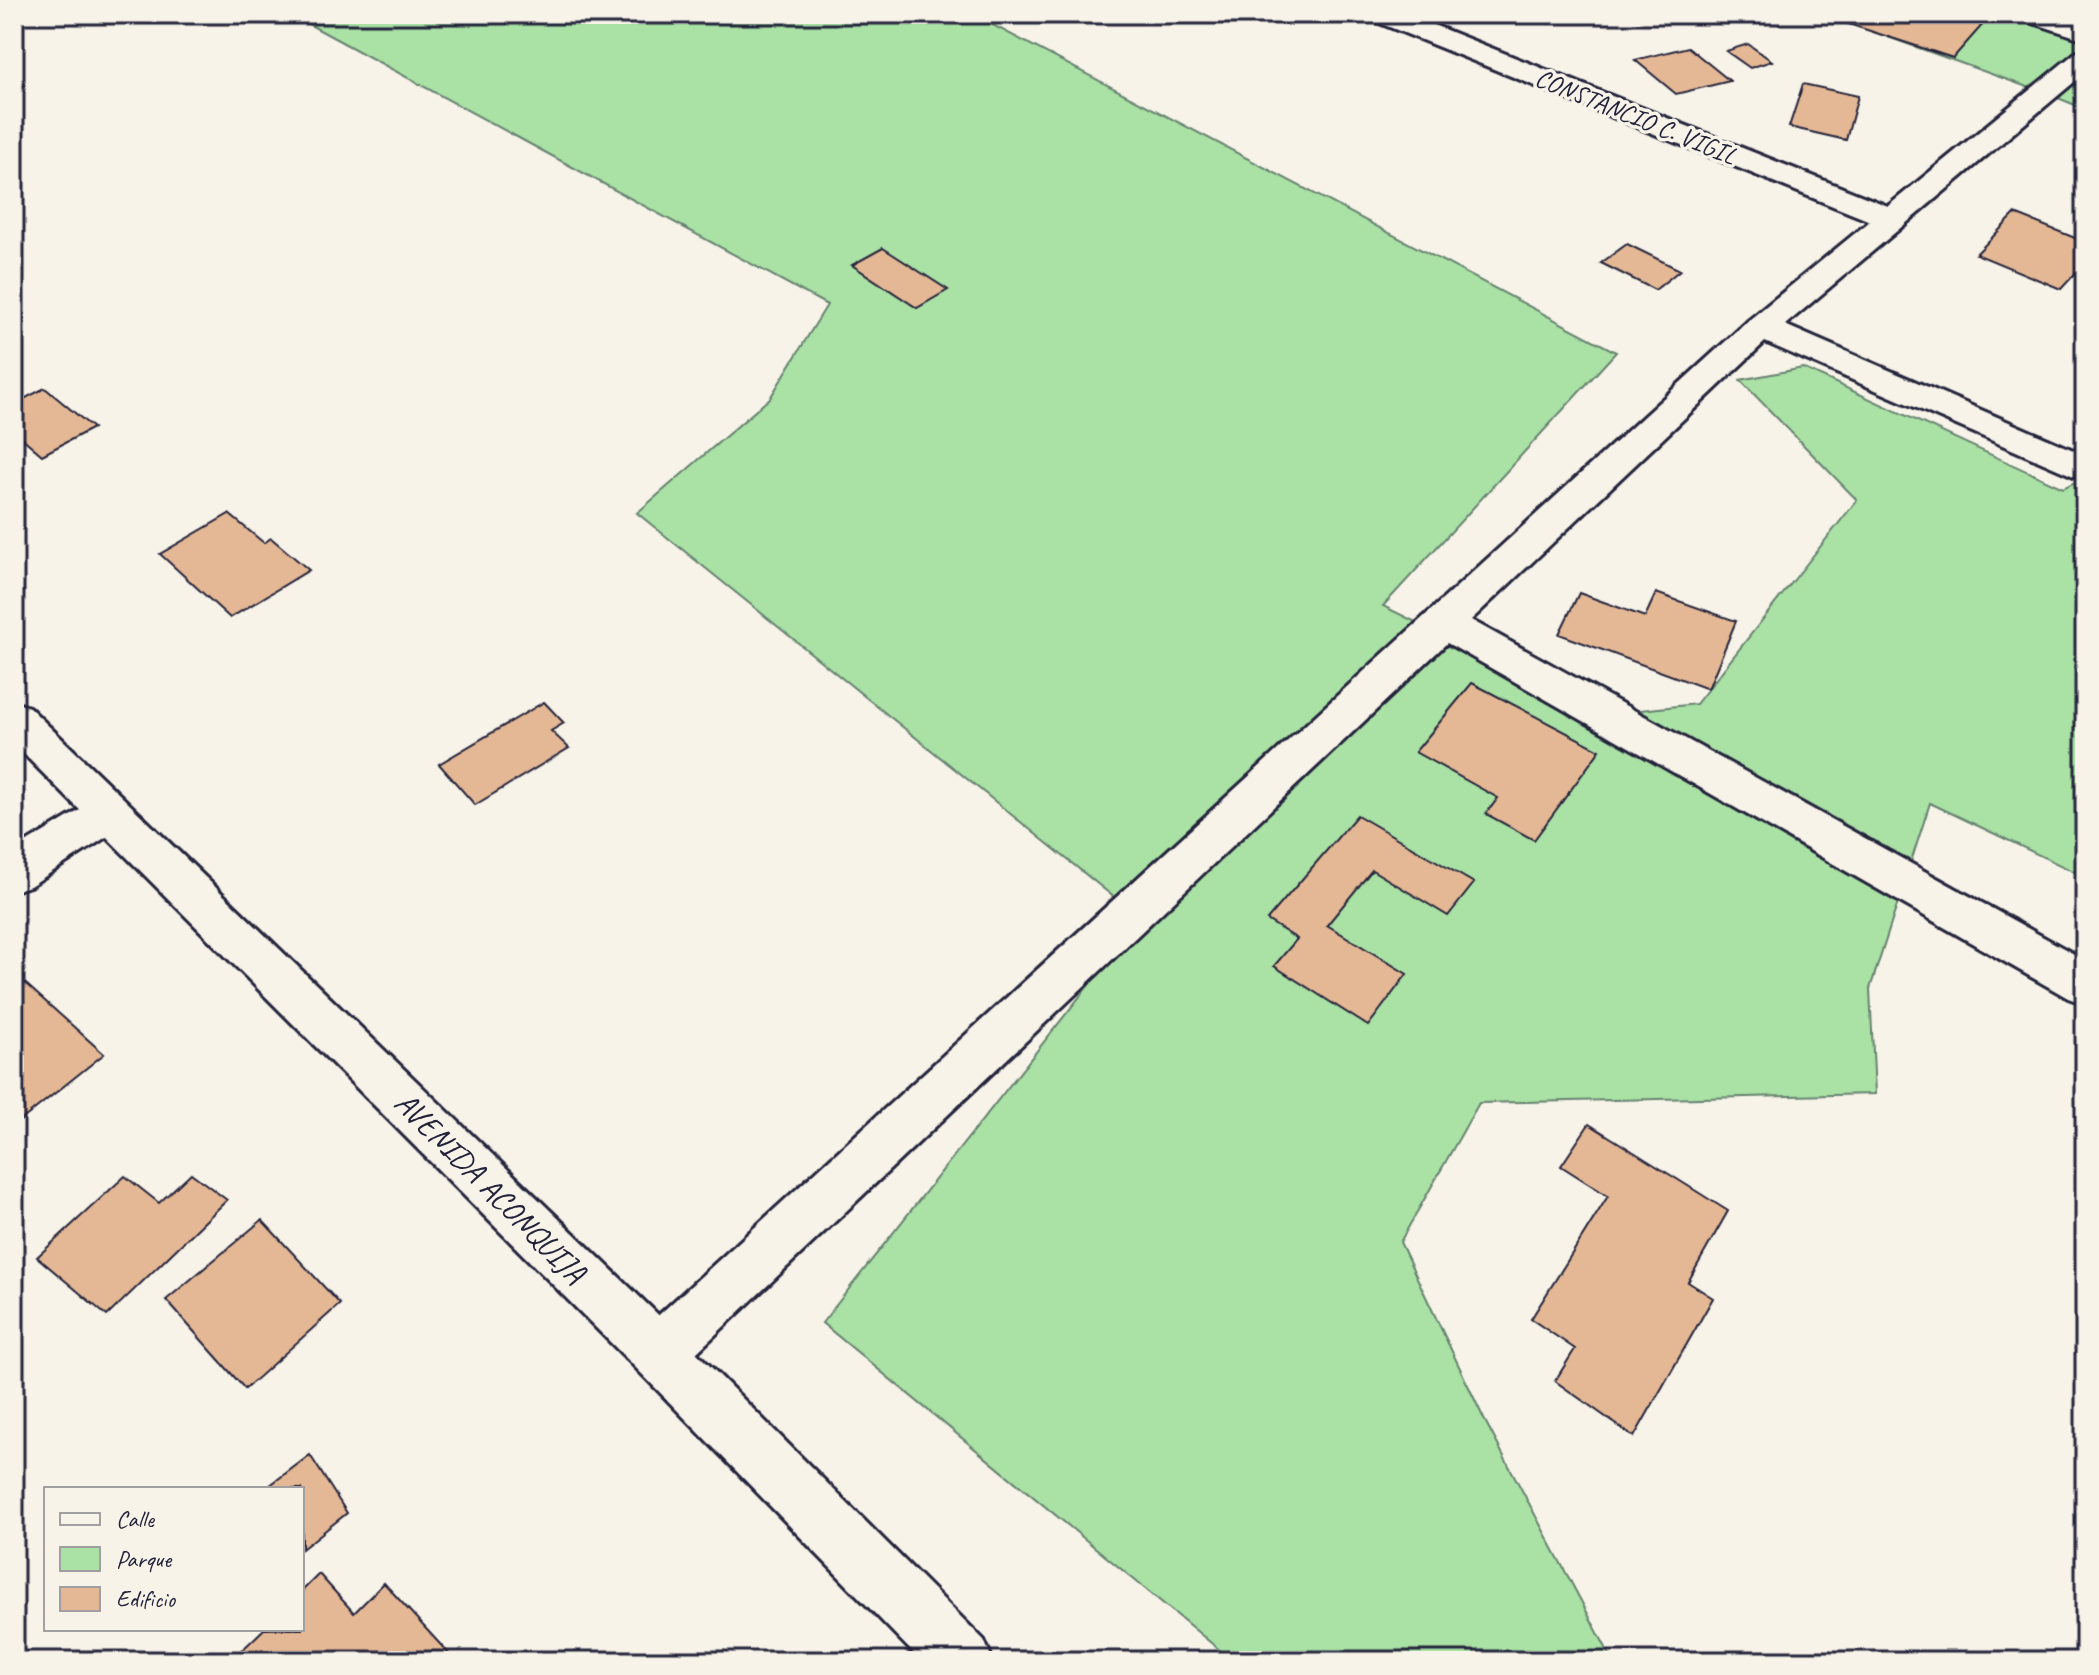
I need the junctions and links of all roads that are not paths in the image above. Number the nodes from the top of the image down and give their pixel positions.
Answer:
1 (1382, 14) edge
2 (2034, 14) edge
3 (2085, 32) edge
4 (2085, 59) edge
5 (1890, 218) junction
6 (1761, 327) junction
7 (2085, 469) edge
8 (1442, 622) junction
9 (14, 718) edge
10 (110, 813) junction
11 (14, 873) edge
12 (2085, 984) edge
13 (658, 1352) junction
14 (963, 1661) edge

1 - 5 street, CONSTANCIO C. VIGIL
2 - 3 street
4 - 5 street
5 - 6 street
6 - 7 street
6 - 8 street
8 - 12 street
8 - 13 street
9 - 10 street, AVENIDA ACONQUIJA
10 - 11 street
10 - 13 street, AVENIDA ACONQUIJA
13 - 14 street, AVENIDA ACONQUIJA

